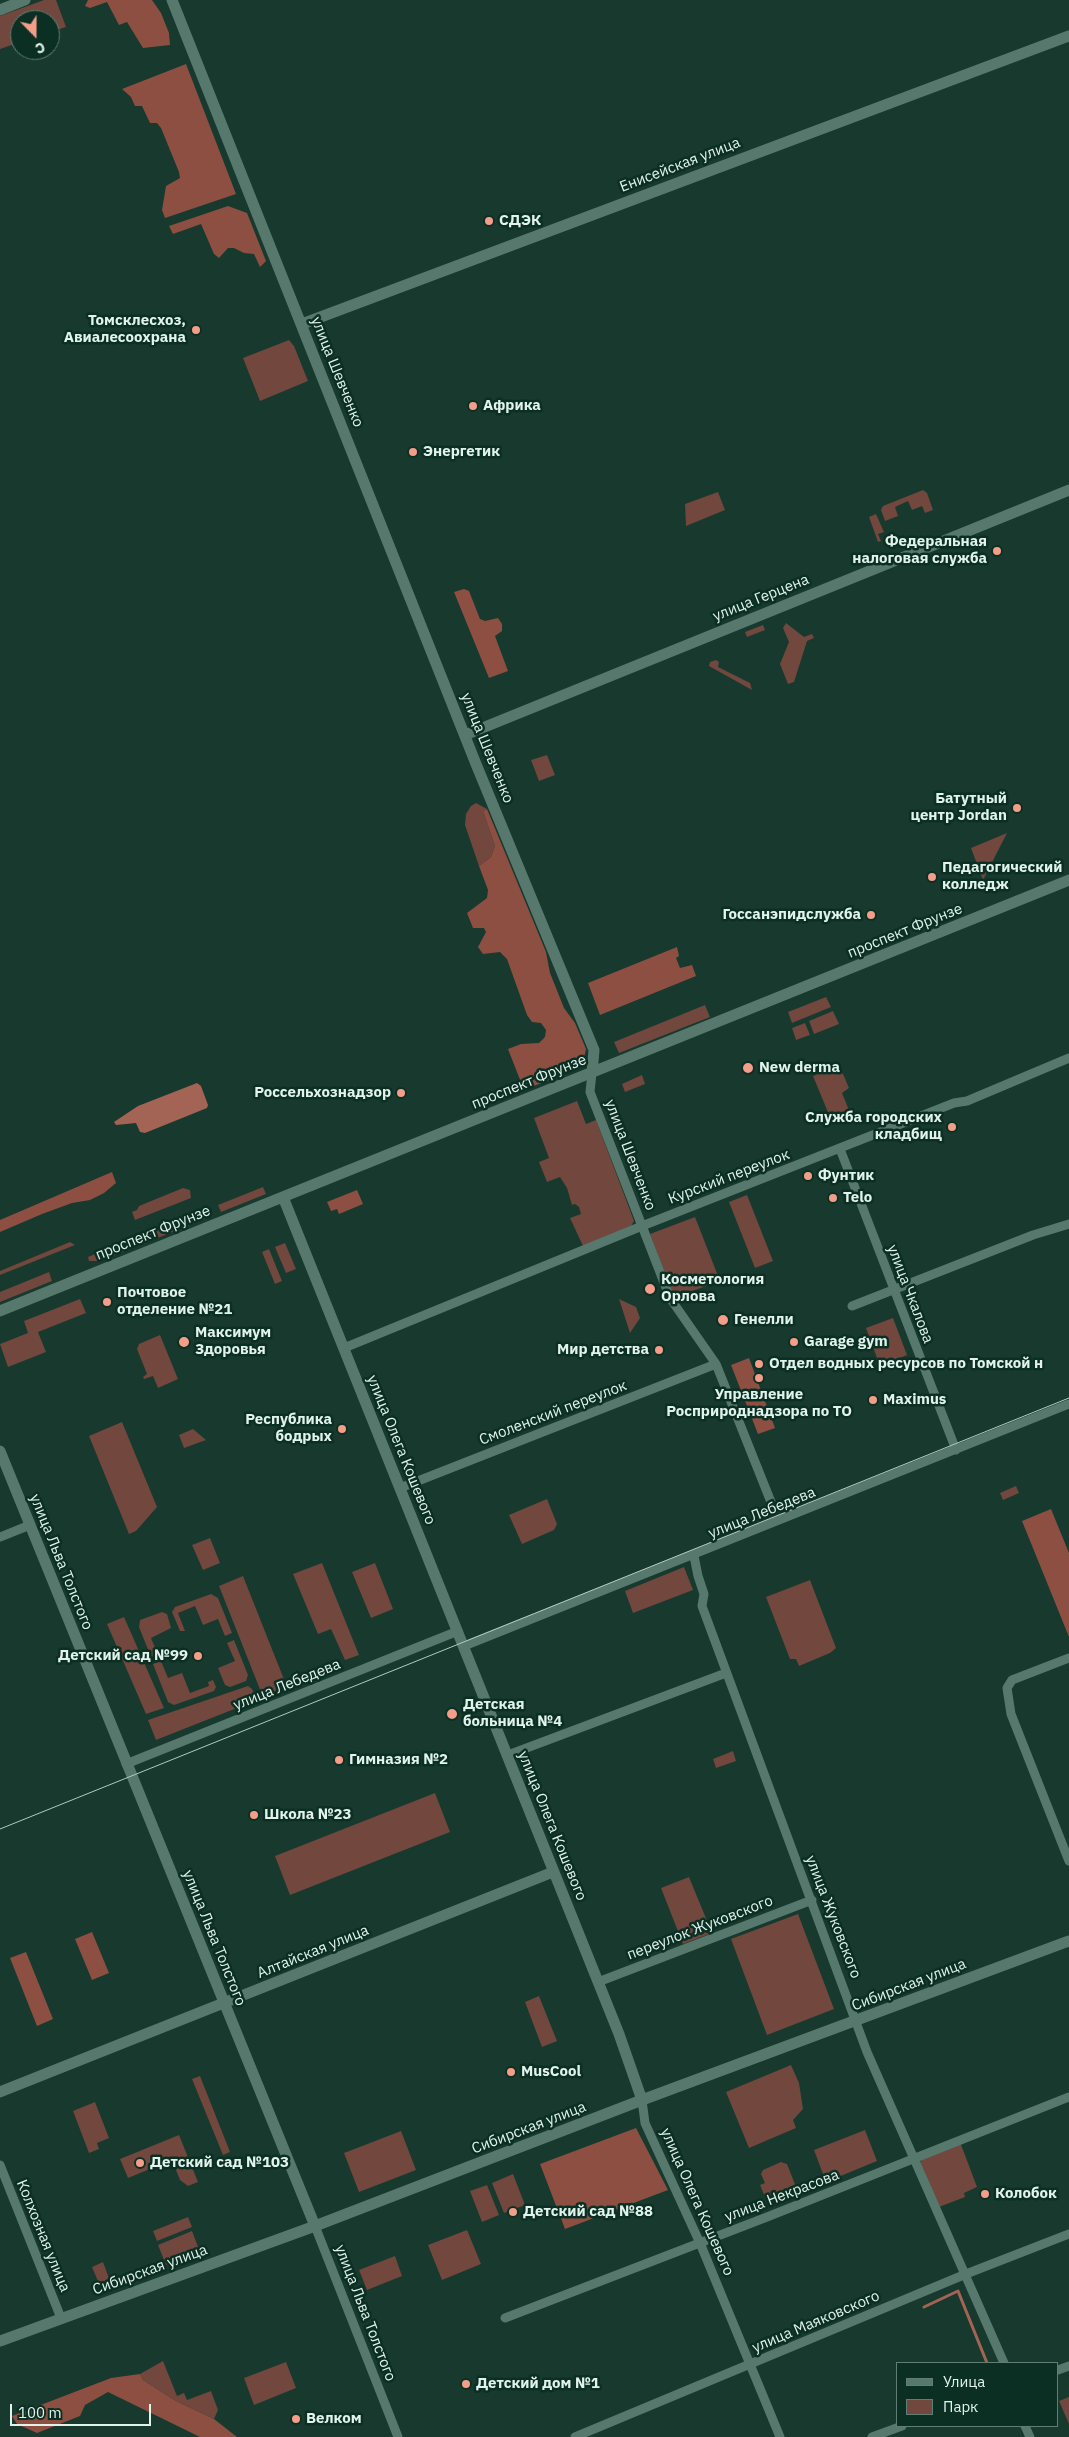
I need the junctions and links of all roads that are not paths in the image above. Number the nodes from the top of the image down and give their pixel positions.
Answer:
1 (25, 0) edge
2 (172, 0) edge
3 (0, 10) edge
4 (1069, 36) edge
5 (302, 324) junction
6 (1069, 490) edge
7 (465, 734) junction
8 (1069, 880) edge
9 (1069, 1058) edge
10 (592, 1073) junction
11 (840, 1149) junction
12 (283, 1197) junction
13 (1069, 1224) edge
14 (642, 1226) junction
15 (894, 1290) junction
16 (852, 1306) dead end
17 (0, 1311) edge
18 (344, 1348) junction
19 (716, 1364) junction
20 (1069, 1404) edge
21 (0, 1450) edge
22 (956, 1450) junction
23 (400, 1488) junction
24 (771, 1502) dead end
25 (30, 1525) junction
26 (0, 1537) edge
27 (694, 1556) junction
28 (458, 1631) junction
29 (464, 1646) junction
30 (1069, 1658) edge
31 (726, 1673) junction
32 (508, 1755) junction
33 (126, 1764) junction
34 (1069, 1861) edge
35 (554, 1872) junction
36 (812, 1900) junction
37 (1069, 1941) edge
38 (598, 1982) junction
39 (224, 2004) junction
40 (856, 2021) junction
41 (0, 2092) edge
42 (1069, 2097) edge
43 (642, 2100) junction
44 (915, 2159) junction
45 (0, 2164) edge
46 (315, 2226) junction
47 (1069, 2234) edge
48 (700, 2243) junction
49 (966, 2274) junction
50 (61, 2318) junction
51 (505, 2318) dead end
52 (0, 2341) edge
53 (1004, 2362) edge
54 (752, 2365) junction
55 (899, 2427) edge
56 (398, 2437) edge
57 (575, 2437) edge
58 (780, 2437) edge
59 (872, 2437) edge

1 - 3 street
2 - 5 street, улица Шевченко
4 - 5 street, Енисейская улица
5 - 7 street, улица Шевченко
6 - 7 street, улица Герцена
7 - 10 street, улица Шевченко
8 - 10 street, проспект Фрунзе
9 - 11 street, Курский переулок
10 - 12 street, проспект Фрунзе
10 - 14 street, улица Шевченко
11 - 14 street, Курский переулок
11 - 15 street, улица Чкалова
12 - 17 street, проспект Фрунзе
12 - 18 street, улица Олега Кошевого
13 - 15 street
14 - 18 street, Курский переулок
14 - 19 street, улица Шевченко
15 - 16 street
15 - 22 street, улица Чкалова
18 - 23 street, улица Олега Кошевого
19 - 23 street, Смоленский переулок
19 - 24 street, улица Шевченко
20 - 22 street, улица Лебедева
21 - 25 street, улица Льва Толстого
22 - 27 street, улица Лебедева
23 - 28 street, улица Олега Кошевого
25 - 26 street
25 - 33 street, улица Льва Толстого
27 - 29 street, улица Лебедева
27 - 31 street, улица Жуковского
28 - 29 street, улица Олега Кошевого
28 - 33 street, улица Лебедева
29 - 32 street, улица Олега Кошевого
30 - 34 street
31 - 32 street
31 - 36 street, улица Жуковского
32 - 35 street, улица Олега Кошевого
33 - 39 street, улица Льва Толстого
35 - 38 street, улица Олега Кошевого
35 - 39 street, Алтайская улица
36 - 38 street, переулок Жуковского
36 - 40 street, улица Жуковского
37 - 40 street, Сибирская улица
38 - 43 street, улица Олега Кошевого
39 - 41 street, Алтайская улица
39 - 46 street, улица Льва Толстого
40 - 43 street, Сибирская улица
40 - 44 street, улица Жуковского
42 - 44 street, улица Некрасова
43 - 46 street, Сибирская улица
43 - 48 street, улица Олега Кошевого
44 - 48 street, улица Некрасова
44 - 49 street, улица Жуковского
45 - 50 street, Колхозная улица
46 - 50 street, Сибирская улица
46 - 56 street, улица Льва Толстого
47 - 49 street, улица Маяковского
48 - 51 street, улица Некрасова
48 - 54 street, улица Олега Кошевого
49 - 53 street, улица Жуковского
49 - 54 street, улица Маяковского
50 - 52 street, Сибирская улица
54 - 57 street, улица Маяковского
54 - 58 street, улица Олега Кошевого
55 - 59 street

